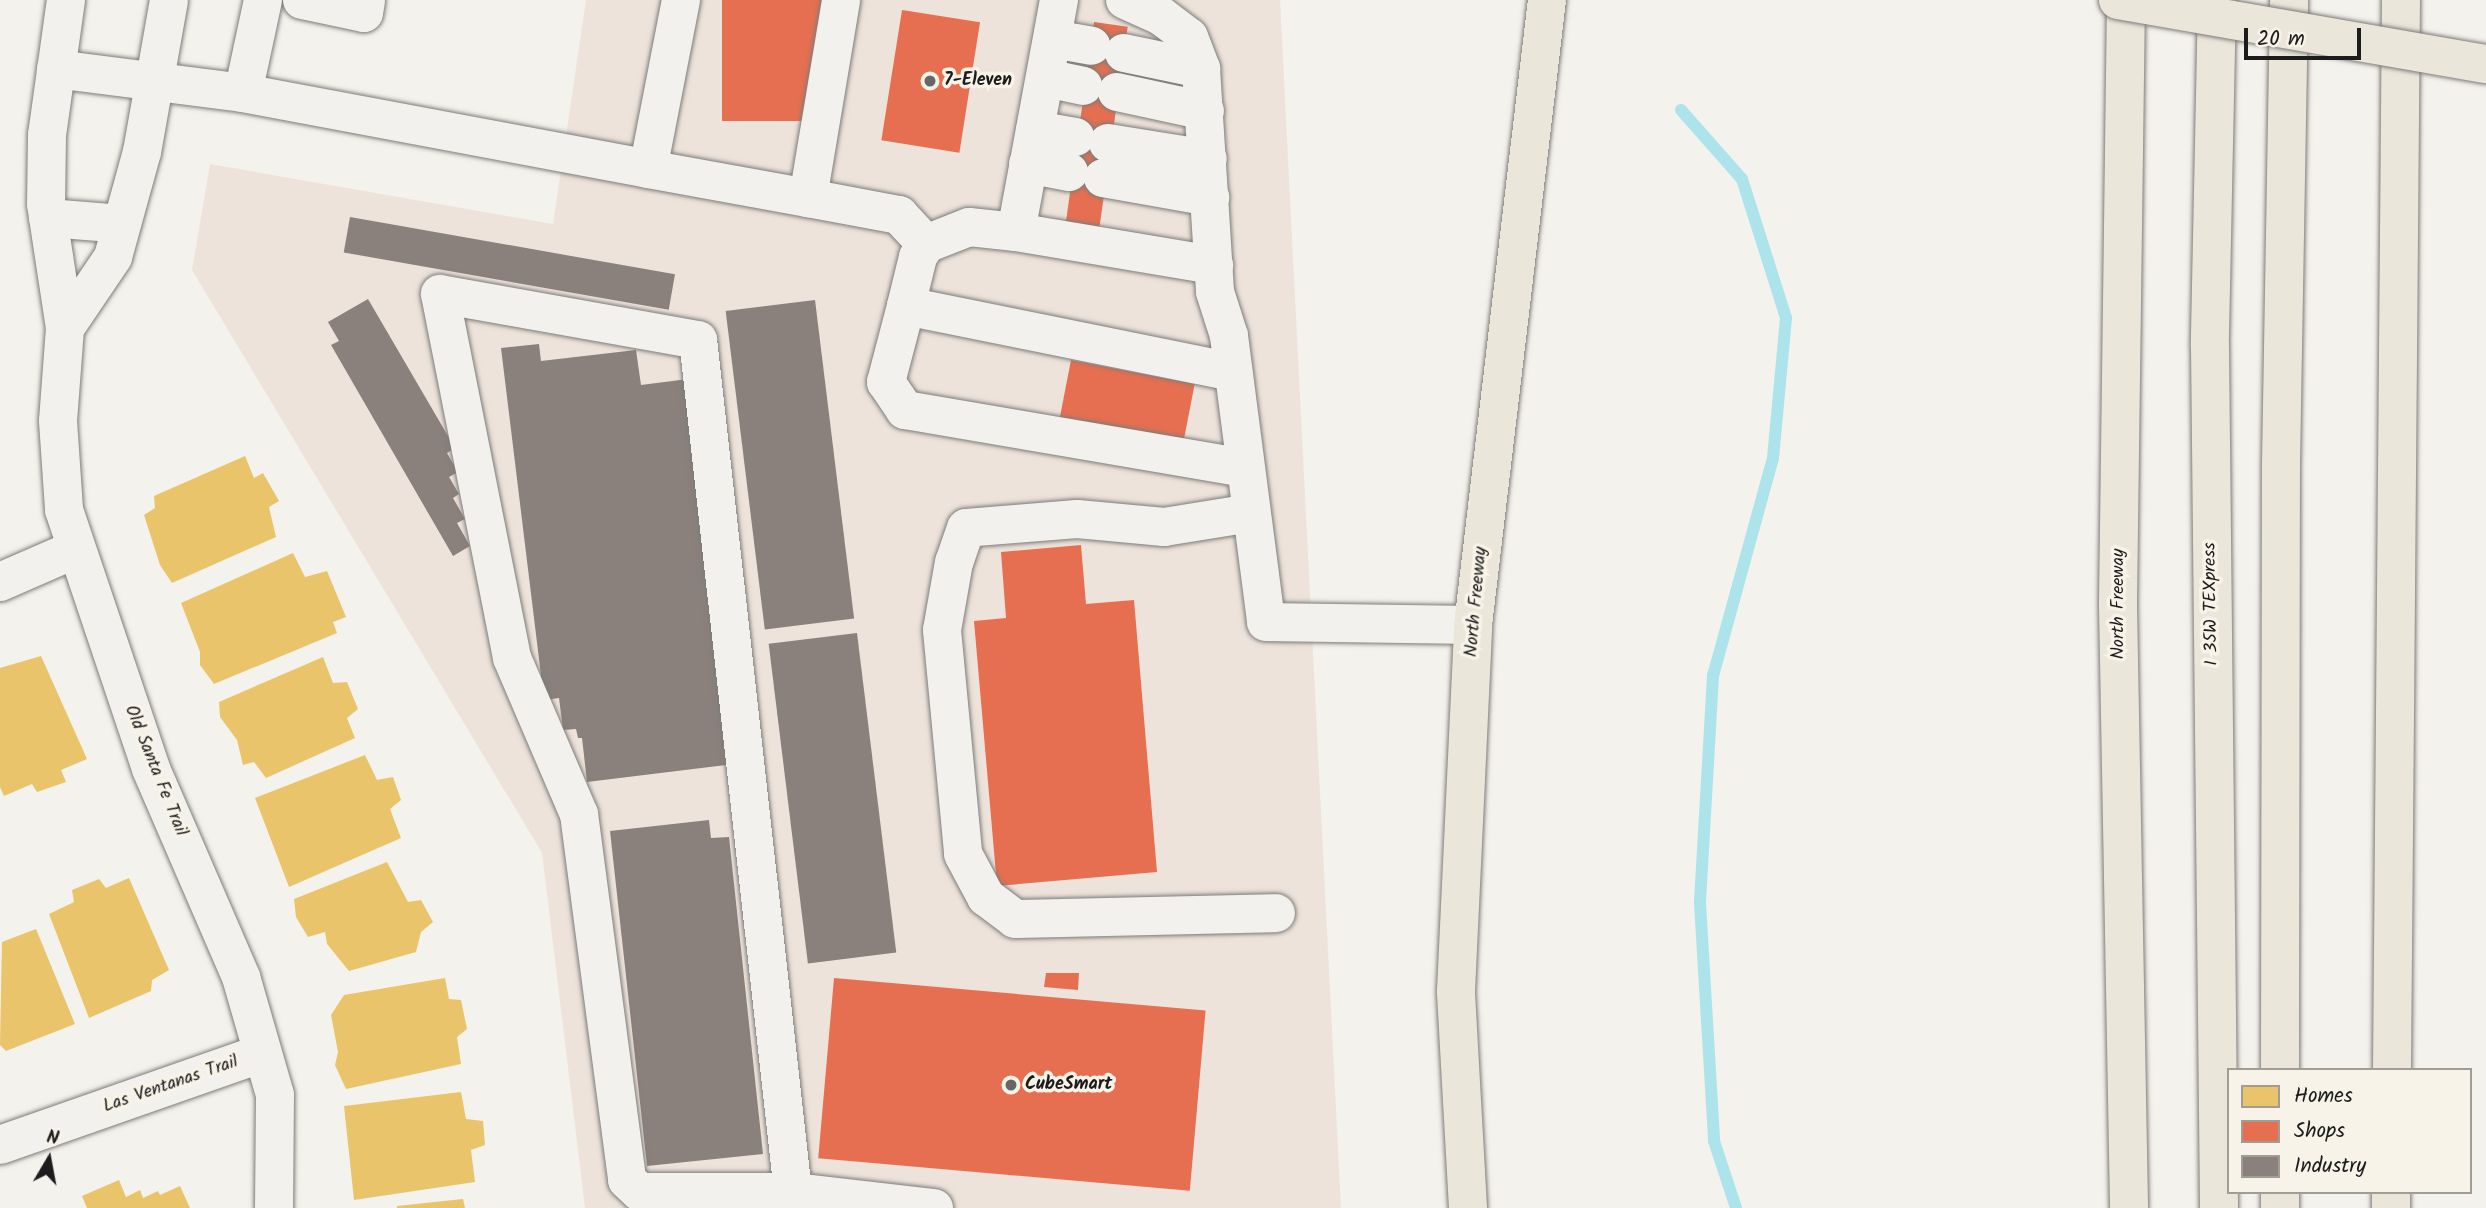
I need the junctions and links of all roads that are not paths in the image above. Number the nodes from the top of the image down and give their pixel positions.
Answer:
1 (66, 0) edge
2 (169, 0) edge
3 (263, 0) edge
4 (302, 0) edge
5 (366, 0) edge
6 (681, 0) edge
7 (841, 0) edge
8 (1059, 0) edge
9 (1125, 0) edge
10 (2118, 0) edge
11 (2126, 0) edge
12 (2217, 0) edge
13 (2289, 0) edge
14 (2401, 0) edge
15 (1549, 3) edge
16 (1053, 39) junction
17 (2486, 64) edge
18 (56, 69) junction
19 (1201, 69) junction
20 (1046, 78) junction
21 (154, 83) junction
22 (243, 93) junction
23 (1205, 111) junction
24 (1032, 147) junction
25 (1089, 158) junction
26 (1208, 159) junction
27 (648, 169) junction
28 (1210, 197) junction
29 (807, 198) junction
30 (48, 218) junction
31 (122, 224) junction
32 (1016, 232) junction
33 (926, 244) junction
34 (1214, 265) junction
35 (906, 306) junction
36 (65, 328) junction
37 (1233, 372) junction
38 (1245, 468) junction
39 (1251, 513) junction
40 (76, 549) junction
41 (0, 582) edge
42 (1473, 625) junction
43 (1276, 912) dead end
44 (262, 1053) junction
45 (2280, 1068) edge
46 (2392, 1068) edge
47 (0, 1145) edge
48 (793, 1192) junction
49 (274, 1208) edge
50 (934, 1208) edge
51 (1468, 1208) edge
52 (2129, 1208) edge
53 (2219, 1208) edge

1 - 18 street, Old Santa Fe Trail
2 - 21 street, Old Santa Fe Trail
3 - 22 street
4 - 5 street
6 - 27 street
7 - 29 street
8 - 16 street
9 - 19 street
10 - 17 main road, bridge
11 - 52 main road, North Freeway
12 - 53 main road, I 35W TEXpress
13 - 45 main road
14 - 46 main road
15 - 42 main road, North Freeway
16 - 19 street
16 - 20 street
18 - 21 street
18 - 30 street, Old Santa Fe Trail
19 - 23 street
20 - 23 street
20 - 24 street
21 - 22 street
21 - 31 street, Old Santa Fe Trail
22 - 27 street
23 - 26 street
24 - 25 street
24 - 32 street
25 - 26 street
25 - 28 street
26 - 28 street
27 - 29 street
28 - 34 street
29 - 33 street
30 - 31 street
30 - 36 street, Old Santa Fe Trail
31 - 36 street, Old Santa Fe Trail
32 - 33 street
32 - 34 street
33 - 35 street
34 - 37 street
35 - 37 street
35 - 38 street
36 - 40 street, Old Santa Fe Trail
37 - 38 street
38 - 39 street
39 - 42 street
39 - 43 street
40 - 41 street
40 - 44 street, Old Santa Fe Trail
42 - 51 main road, North Freeway
44 - 47 street, Las Ventanas Trail
44 - 49 street, Old Santa Fe Trail
48 - 48 street
48 - 50 street

